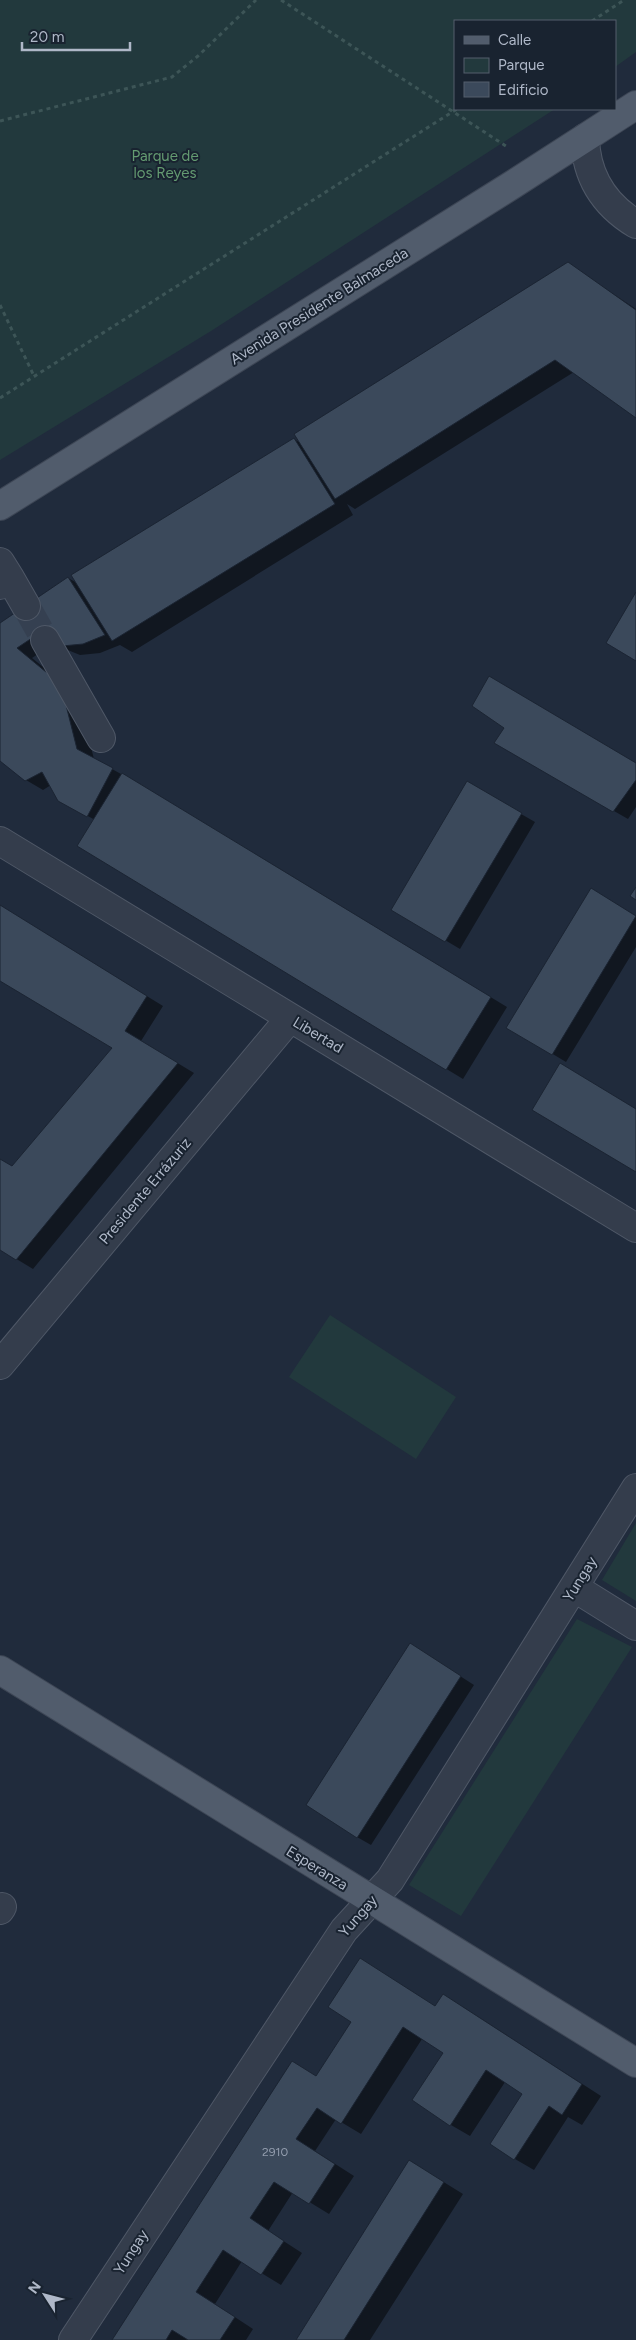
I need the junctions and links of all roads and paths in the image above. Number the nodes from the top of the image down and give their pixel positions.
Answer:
1 (256, 0) edge
2 (281, 0) edge
3 (624, 0) edge
4 (594, 20) edge
5 (636, 105) edge
6 (455, 110) edge
7 (452, 112) junction
8 (0, 121) edge
9 (585, 138) junction
10 (539, 168) junction
11 (636, 224) edge
12 (0, 305) edge
13 (34, 376) junction
14 (0, 398) edge
15 (0, 506) edge
16 (3, 575) edge
17 (26, 606) tunnel mouth
18 (45, 640) tunnel mouth
19 (101, 738) dead end
20 (0, 841) edge
21 (290, 1018) junction
22 (636, 1228) edge
23 (0, 1365) edge
24 (636, 1488) edge
25 (575, 1588) junction
26 (636, 1626) edge
27 (0, 1670) edge
28 (370, 1901) junction
29 (636, 2063) edge
30 (73, 2340) edge

1 - 8 path
2 - 7 path
3 - 4 path
5 - 9 main road, Avenida Presidente Balmaceda
6 - 7 path
7 - 10 path
7 - 13 path
9 - 10 main road, Avenida Presidente Balmaceda
9 - 11 street
10 - 15 main road, Avenida Presidente Balmaceda
12 - 13 path
13 - 14 path
16 - 17 street
18 - 19 street
20 - 21 street, Libertad
21 - 22 street, Libertad
21 - 23 street, Presidente Errázuriz
24 - 25 street, Yungay
25 - 26 street
25 - 28 street, Yungay
27 - 28 main road, Esperanza
28 - 29 main road, Esperanza
28 - 30 street, Yungay

